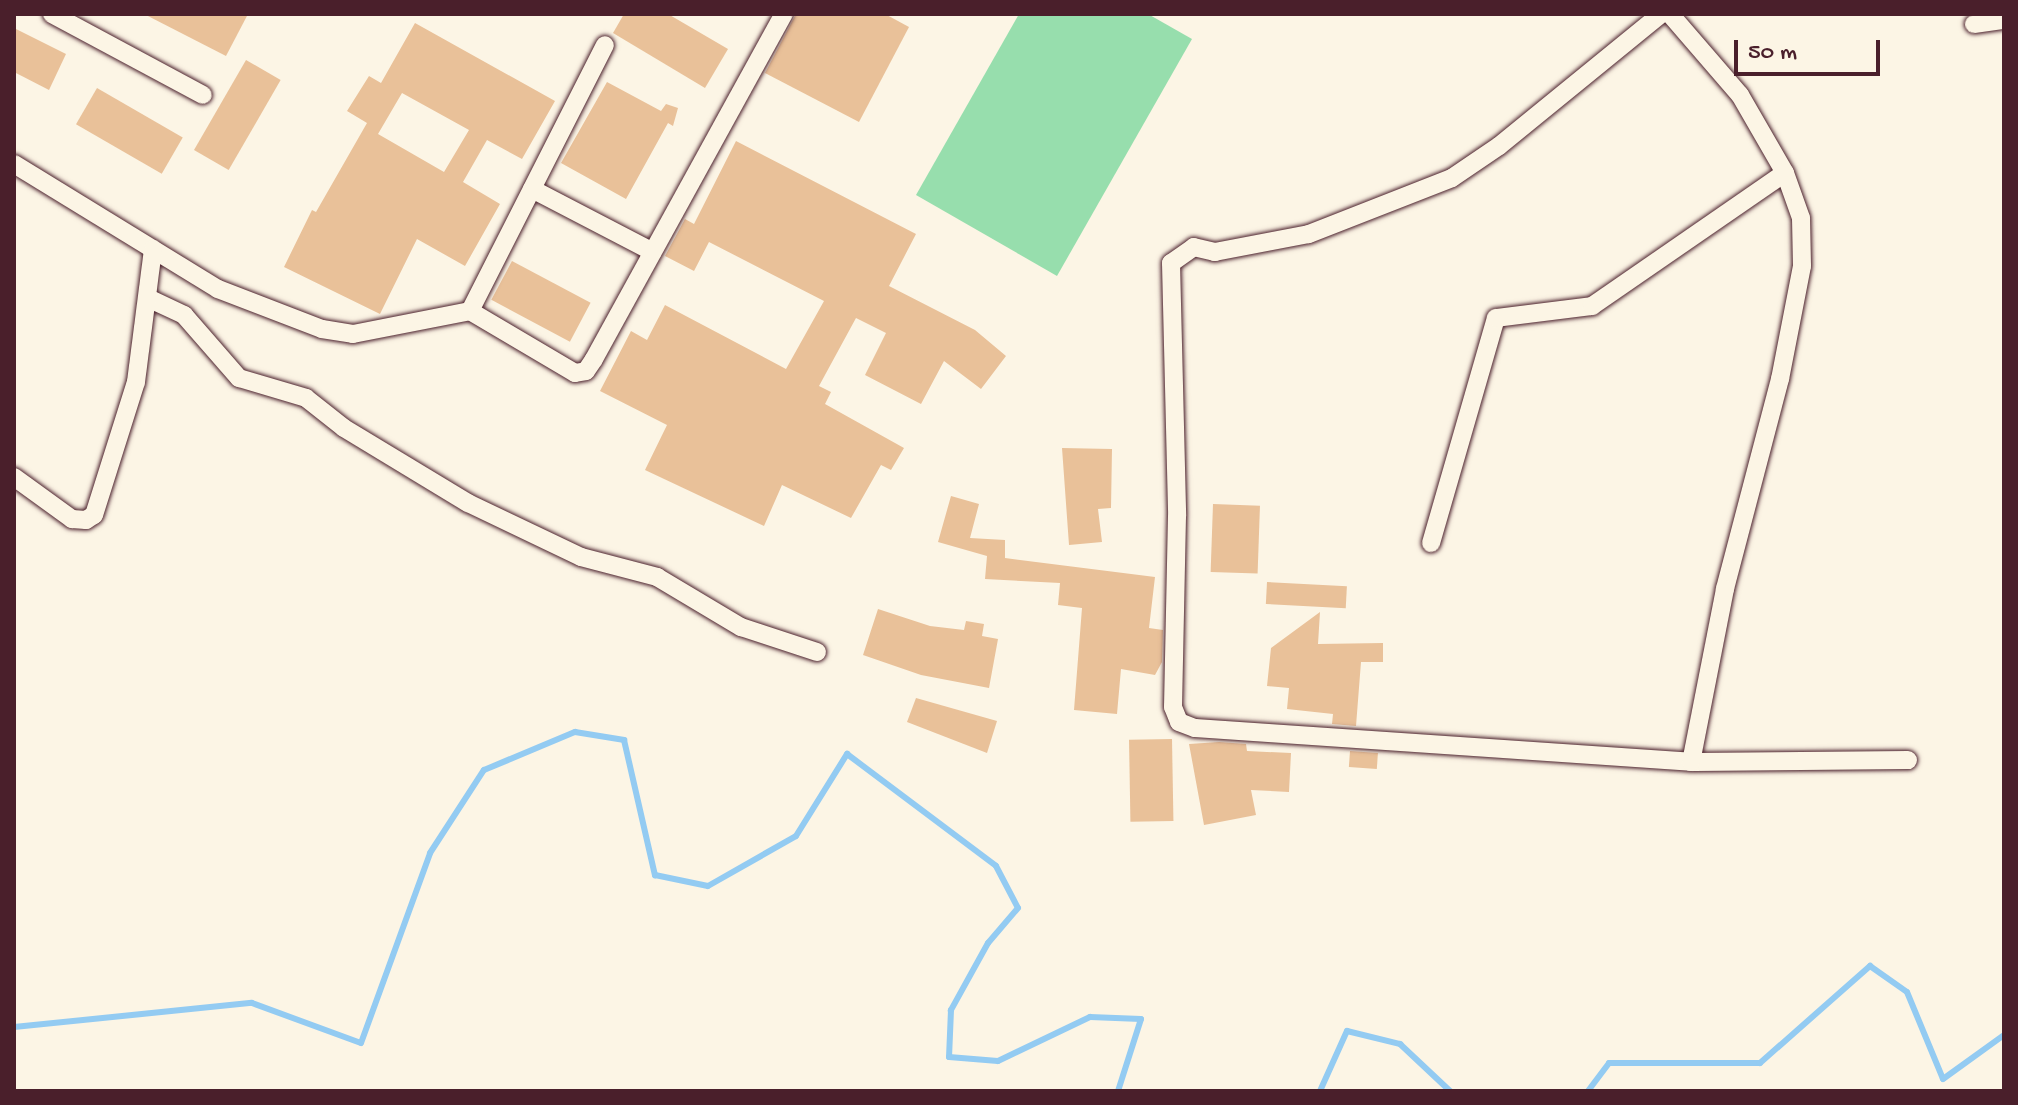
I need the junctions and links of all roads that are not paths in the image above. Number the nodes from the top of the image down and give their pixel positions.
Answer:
1 (52, 14) edge
2 (784, 14) edge
3 (1661, 14) edge
4 (1670, 14) edge
5 (2004, 20) edge
6 (1974, 24) dead end
7 (605, 45) dead end
8 (203, 95) dead end
9 (14, 164) edge
10 (1785, 173) junction
11 (532, 189) junction
12 (153, 249) junction
13 (653, 252) junction
14 (150, 299) junction
15 (470, 311) junction
16 (14, 477) edge
17 (1431, 543) dead end
18 (817, 652) dead end
19 (1908, 760) dead end
20 (1691, 762) junction

1 - 8 street
2 - 13 street
3 - 20 street
4 - 10 street
5 - 6 street
7 - 11 street
9 - 12 street
10 - 17 street
10 - 20 street
11 - 13 street
11 - 15 street
12 - 14 street
12 - 15 street
13 - 15 street
14 - 16 street
14 - 18 street
19 - 20 street

